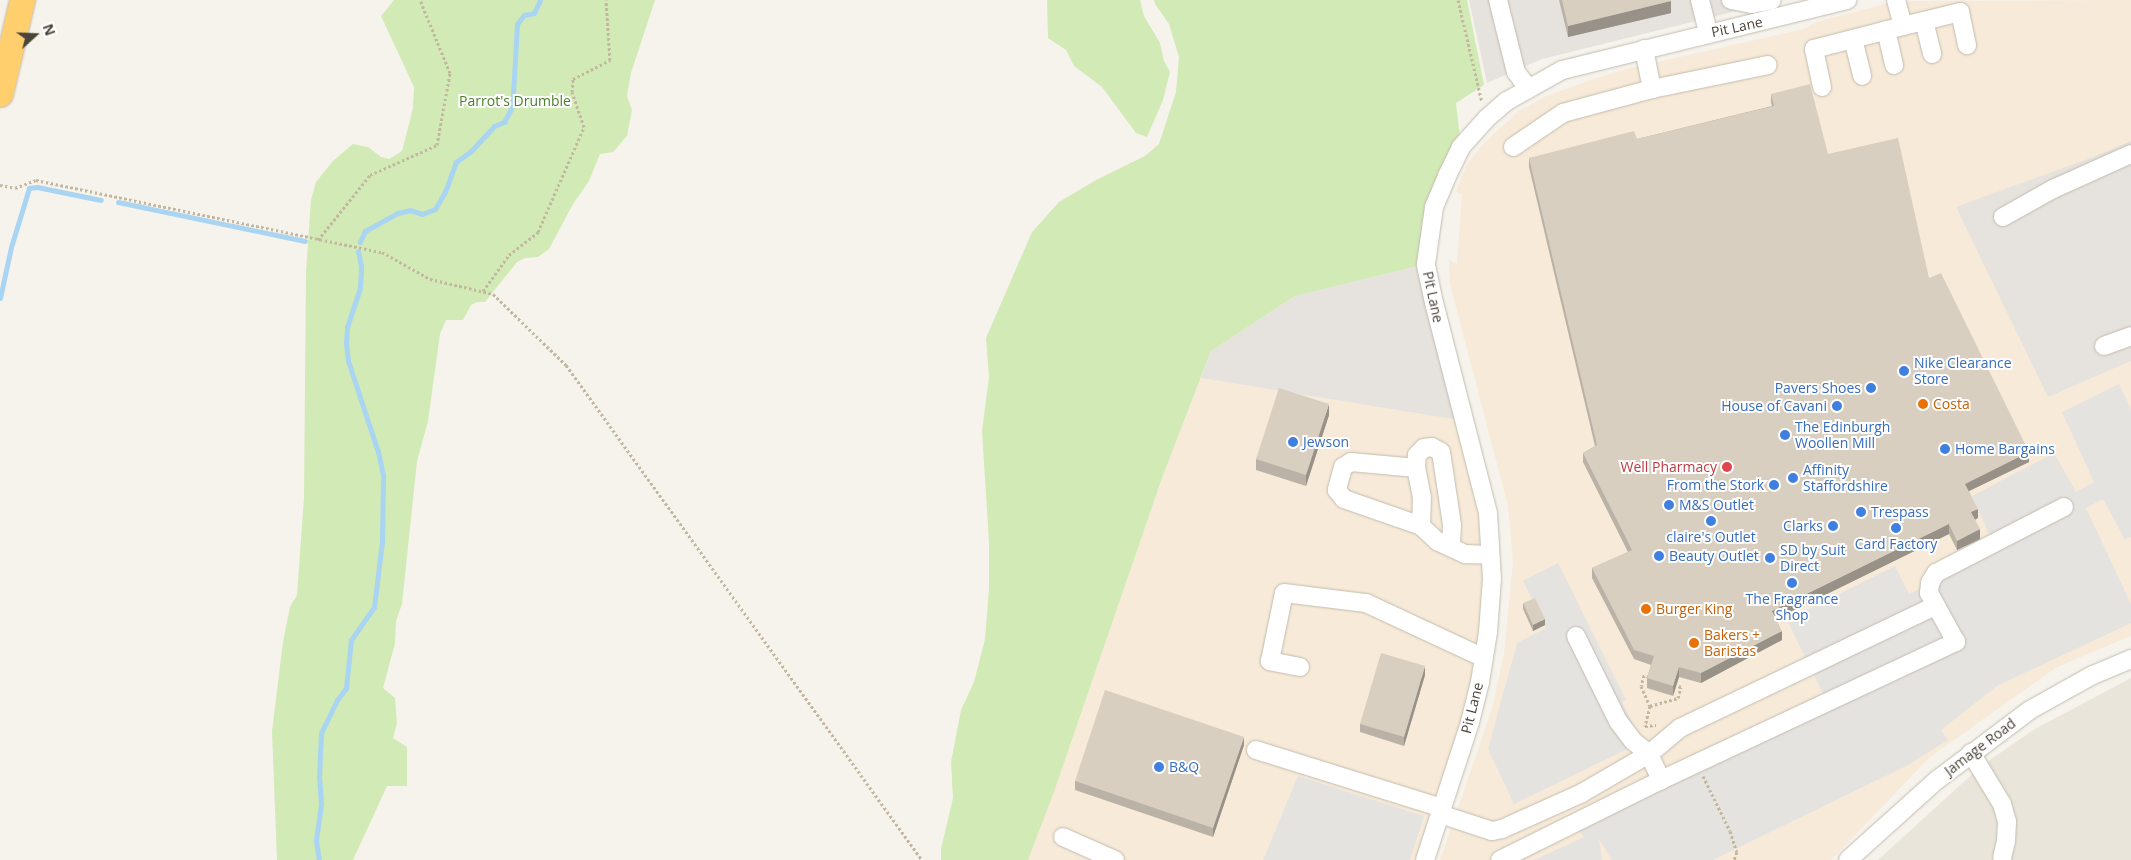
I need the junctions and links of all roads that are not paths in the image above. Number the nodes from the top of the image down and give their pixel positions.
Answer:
1 (22, 0) edge
2 (1498, 0) edge
3 (1700, 0) edge
4 (1731, 0) edge
5 (1772, 0) edge
6 (1848, 0) edge
7 (1896, 0) edge
8 (1924, 20) junction
9 (1903, 26) junction
10 (1886, 30) junction
11 (1708, 33) junction
12 (1853, 39) junction
13 (1968, 45) dead end
14 (1644, 49) junction
15 (1932, 54) dead end
16 (1768, 65) dead end
17 (1894, 65) dead end
18 (1862, 76) dead end
19 (1822, 87) dead end
20 (1528, 88) junction
21 (1652, 89) junction
22 (0, 94) edge
23 (1512, 148) dead end
24 (2131, 154) edge
25 (2003, 217) dead end
26 (2131, 336) edge
27 (2104, 346) dead end
28 (1416, 468) junction
29 (2064, 507) dead end
30 (1421, 526) junction
31 (1451, 547) junction
32 (1490, 555) junction
33 (1935, 606) junction
34 (1576, 636) dead end
35 (1484, 658) junction
36 (2131, 659) edge
37 (1300, 667) dead end
38 (1256, 750) dead end
39 (1971, 753) junction
40 (1649, 754) junction
41 (1661, 780) junction
42 (1582, 793) junction
43 (1441, 811) junction
44 (1592, 814) junction
45 (1063, 836) dead end
46 (2002, 858) dead end
47 (1115, 860) edge
48 (1425, 860) edge
49 (1500, 860) edge
50 (1848, 860) edge

1 - 22 highway
2 - 20 street
3 - 11 street
4 - 5 street
6 - 11 street, Pit Lane
7 - 9 street
8 - 9 street
8 - 13 street
8 - 15 street
9 - 10 street
10 - 12 street
10 - 17 street
11 - 14 street, Pit Lane
12 - 18 street
12 - 19 street
14 - 20 street, Pit Lane
14 - 21 street
16 - 21 street
20 - 32 street, Pit Lane
21 - 23 street
24 - 25 street
26 - 27 street
28 - 30 street
28 - 30 street
28 - 31 street
29 - 33 street
30 - 31 street
31 - 32 street
32 - 35 street, Pit Lane
33 - 40 street
33 - 41 street
34 - 40 street
35 - 37 street
35 - 43 street, Pit Lane
36 - 39 street, Jamage Road
38 - 43 street
39 - 46 street
39 - 50 street, Jamage Road
40 - 41 street
40 - 42 street
41 - 44 street
42 - 43 street
42 - 44 street
43 - 48 street, Pit Lane
44 - 49 street
45 - 47 street

